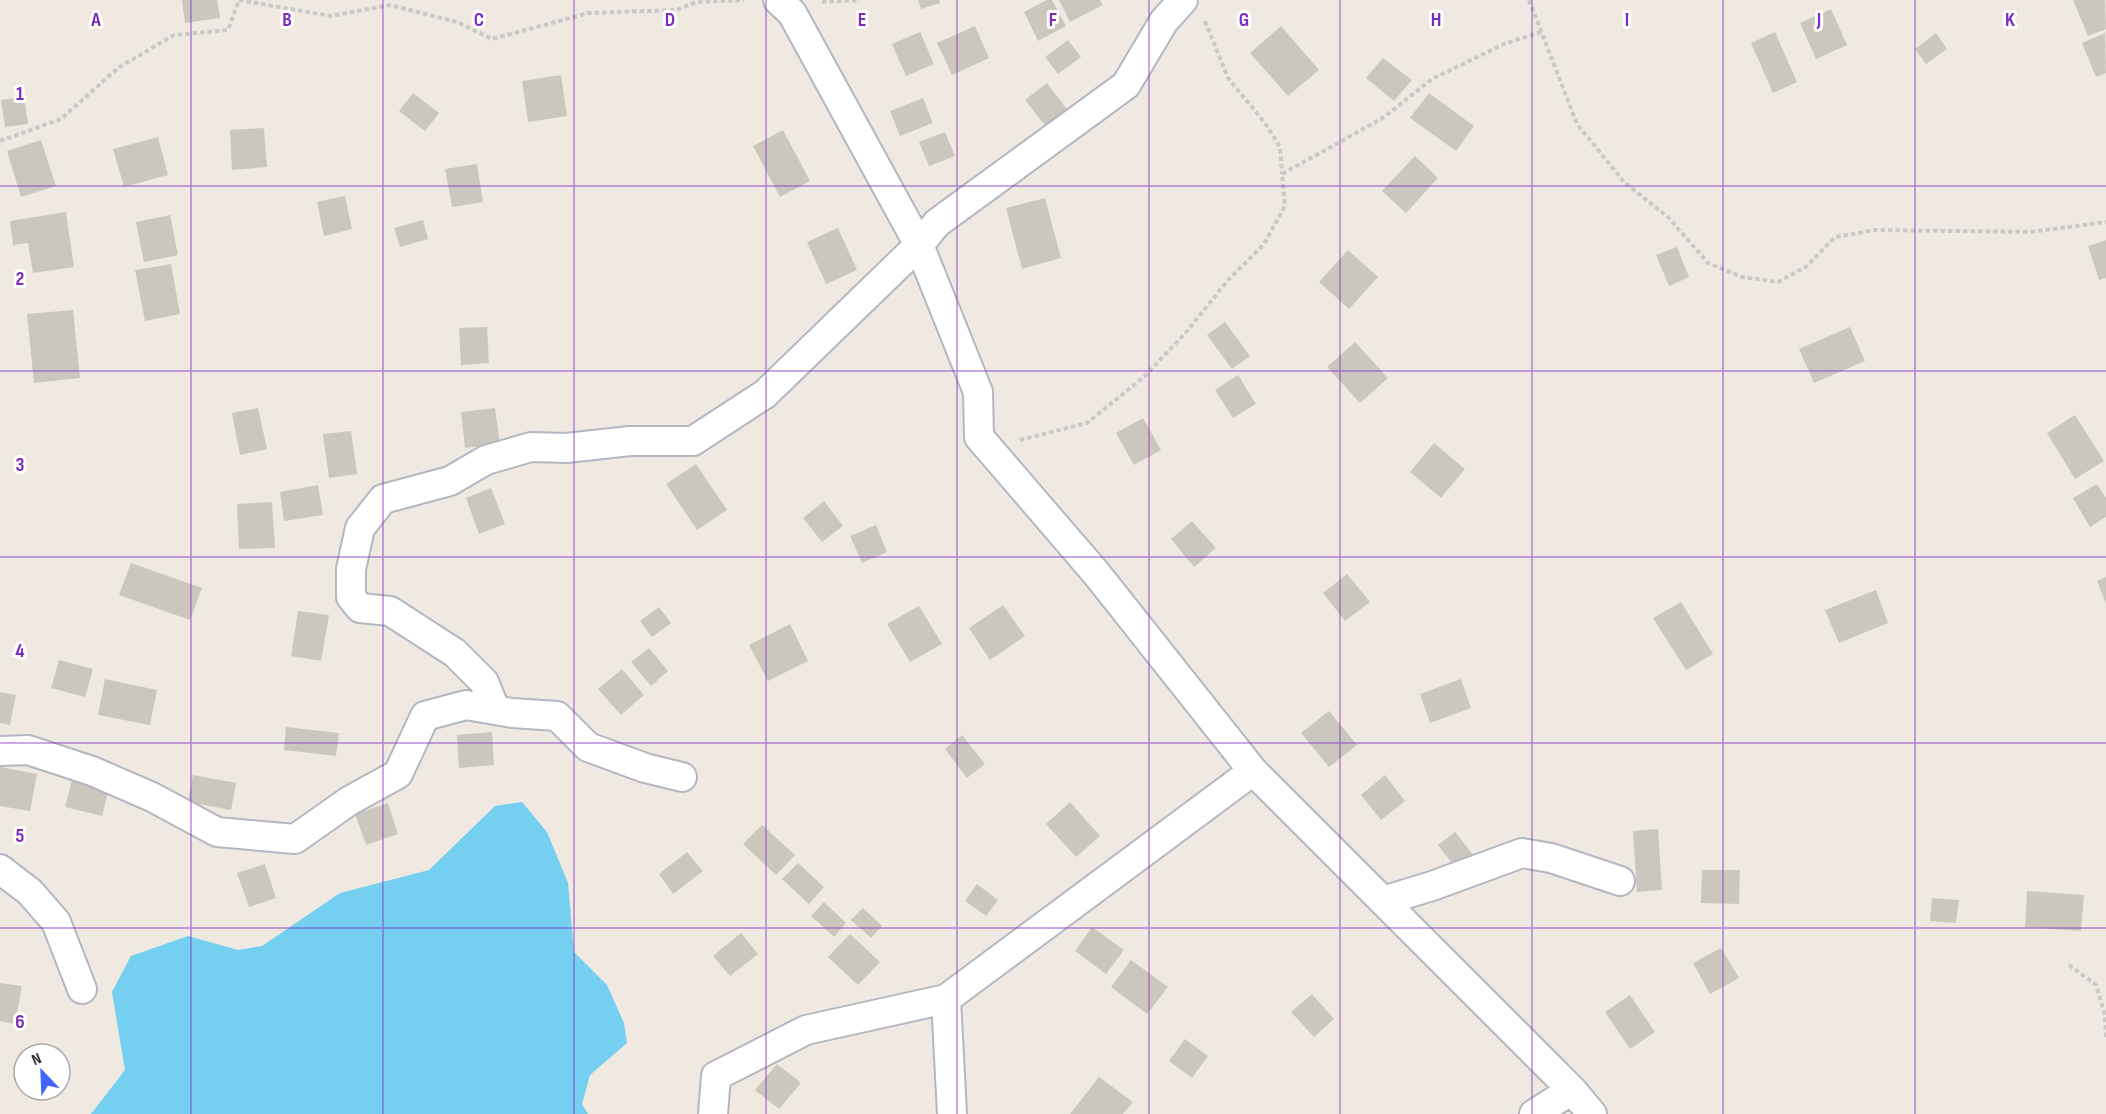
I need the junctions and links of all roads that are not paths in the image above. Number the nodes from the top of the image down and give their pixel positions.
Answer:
1 (778, 0) edge
2 (1192, 7) edge
3 (919, 244) junction
4 (495, 709) junction
5 (0, 751) edge
6 (1253, 771) junction
7 (682, 777) dead end
8 (0, 869) edge
9 (1620, 881) dead end
10 (1383, 901) junction
11 (82, 989) dead end
12 (946, 999) junction
13 (1572, 1090) junction
14 (713, 1114) edge
15 (952, 1114) edge
16 (1534, 1114) edge
17 (1592, 1114) edge

1 - 3 street
2 - 3 street
3 - 4 street
3 - 6 street
4 - 5 street
4 - 7 street
6 - 10 street
6 - 12 street
8 - 11 street
9 - 10 street
10 - 13 street
12 - 14 street
12 - 15 street
13 - 16 street
13 - 17 street

